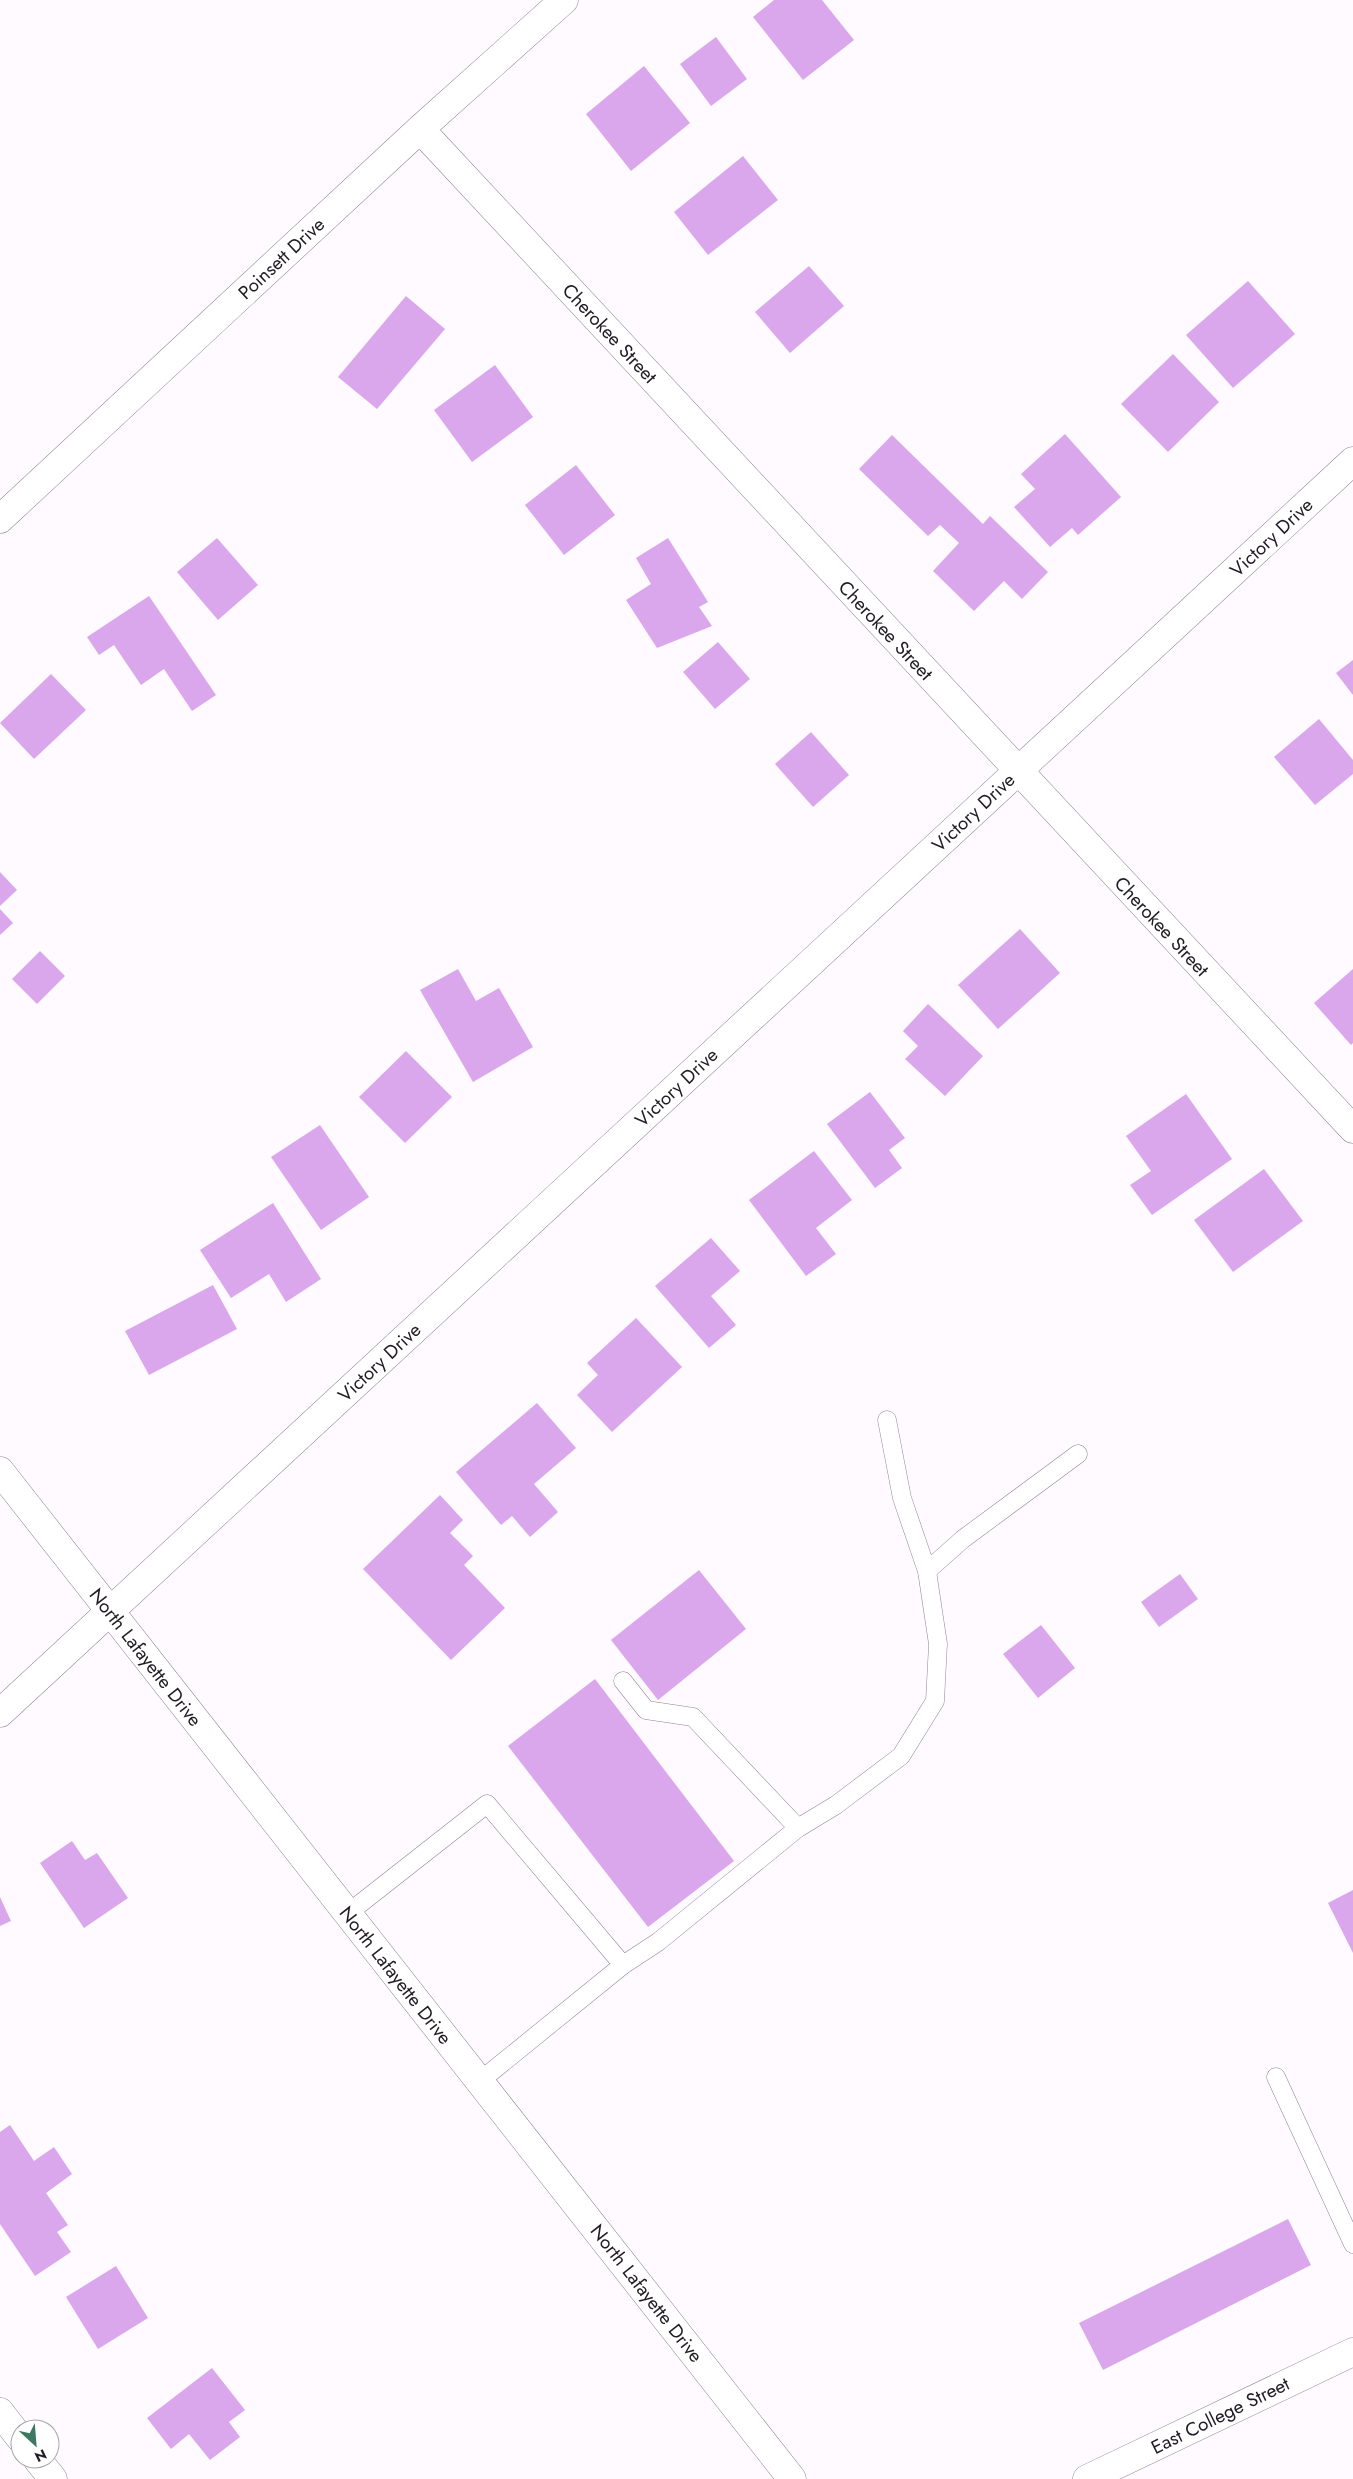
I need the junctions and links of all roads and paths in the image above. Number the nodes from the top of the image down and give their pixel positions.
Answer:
1 (564, 0) edge
2 (420, 129) junction
3 (1353, 461) edge
4 (0, 519) edge
5 (1018, 771) junction
6 (1353, 1130) edge
7 (887, 1420) dead end
8 (1078, 1454) dead end
9 (0, 1471) edge
10 (928, 1571) junction
11 (110, 1612) junction
12 (623, 1681) dead end
13 (0, 1713) edge
14 (798, 1828) junction
15 (348, 1914) junction
16 (623, 1965) junction
17 (1276, 2076) dead end
18 (480, 2081) junction
19 (1353, 2244) edge
20 (1353, 2352) edge
21 (0, 2412) edge
22 (10, 2425) edge
23 (45, 2469) edge
24 (53, 2479) edge
25 (792, 2479) edge
26 (1087, 2479) edge

1 - 2 street, Poinsett Drive
2 - 4 street, Poinsett Drive
2 - 5 street, Cherokee Street
3 - 5 street, Victory Drive
5 - 6 street, Cherokee Street
5 - 11 street, Victory Drive
7 - 10 lane
8 - 10 lane
9 - 11 street, North Lafayette Drive
10 - 14 lane
11 - 13 street, Victory Drive
11 - 15 street, North Lafayette Drive
12 - 14 lane
14 - 16 lane
15 - 16 lane
15 - 18 street, North Lafayette Drive
16 - 18 lane
17 - 19 lane
18 - 25 street, North Lafayette Drive
20 - 26 street, East College Street
21 - 22 street
23 - 24 street

